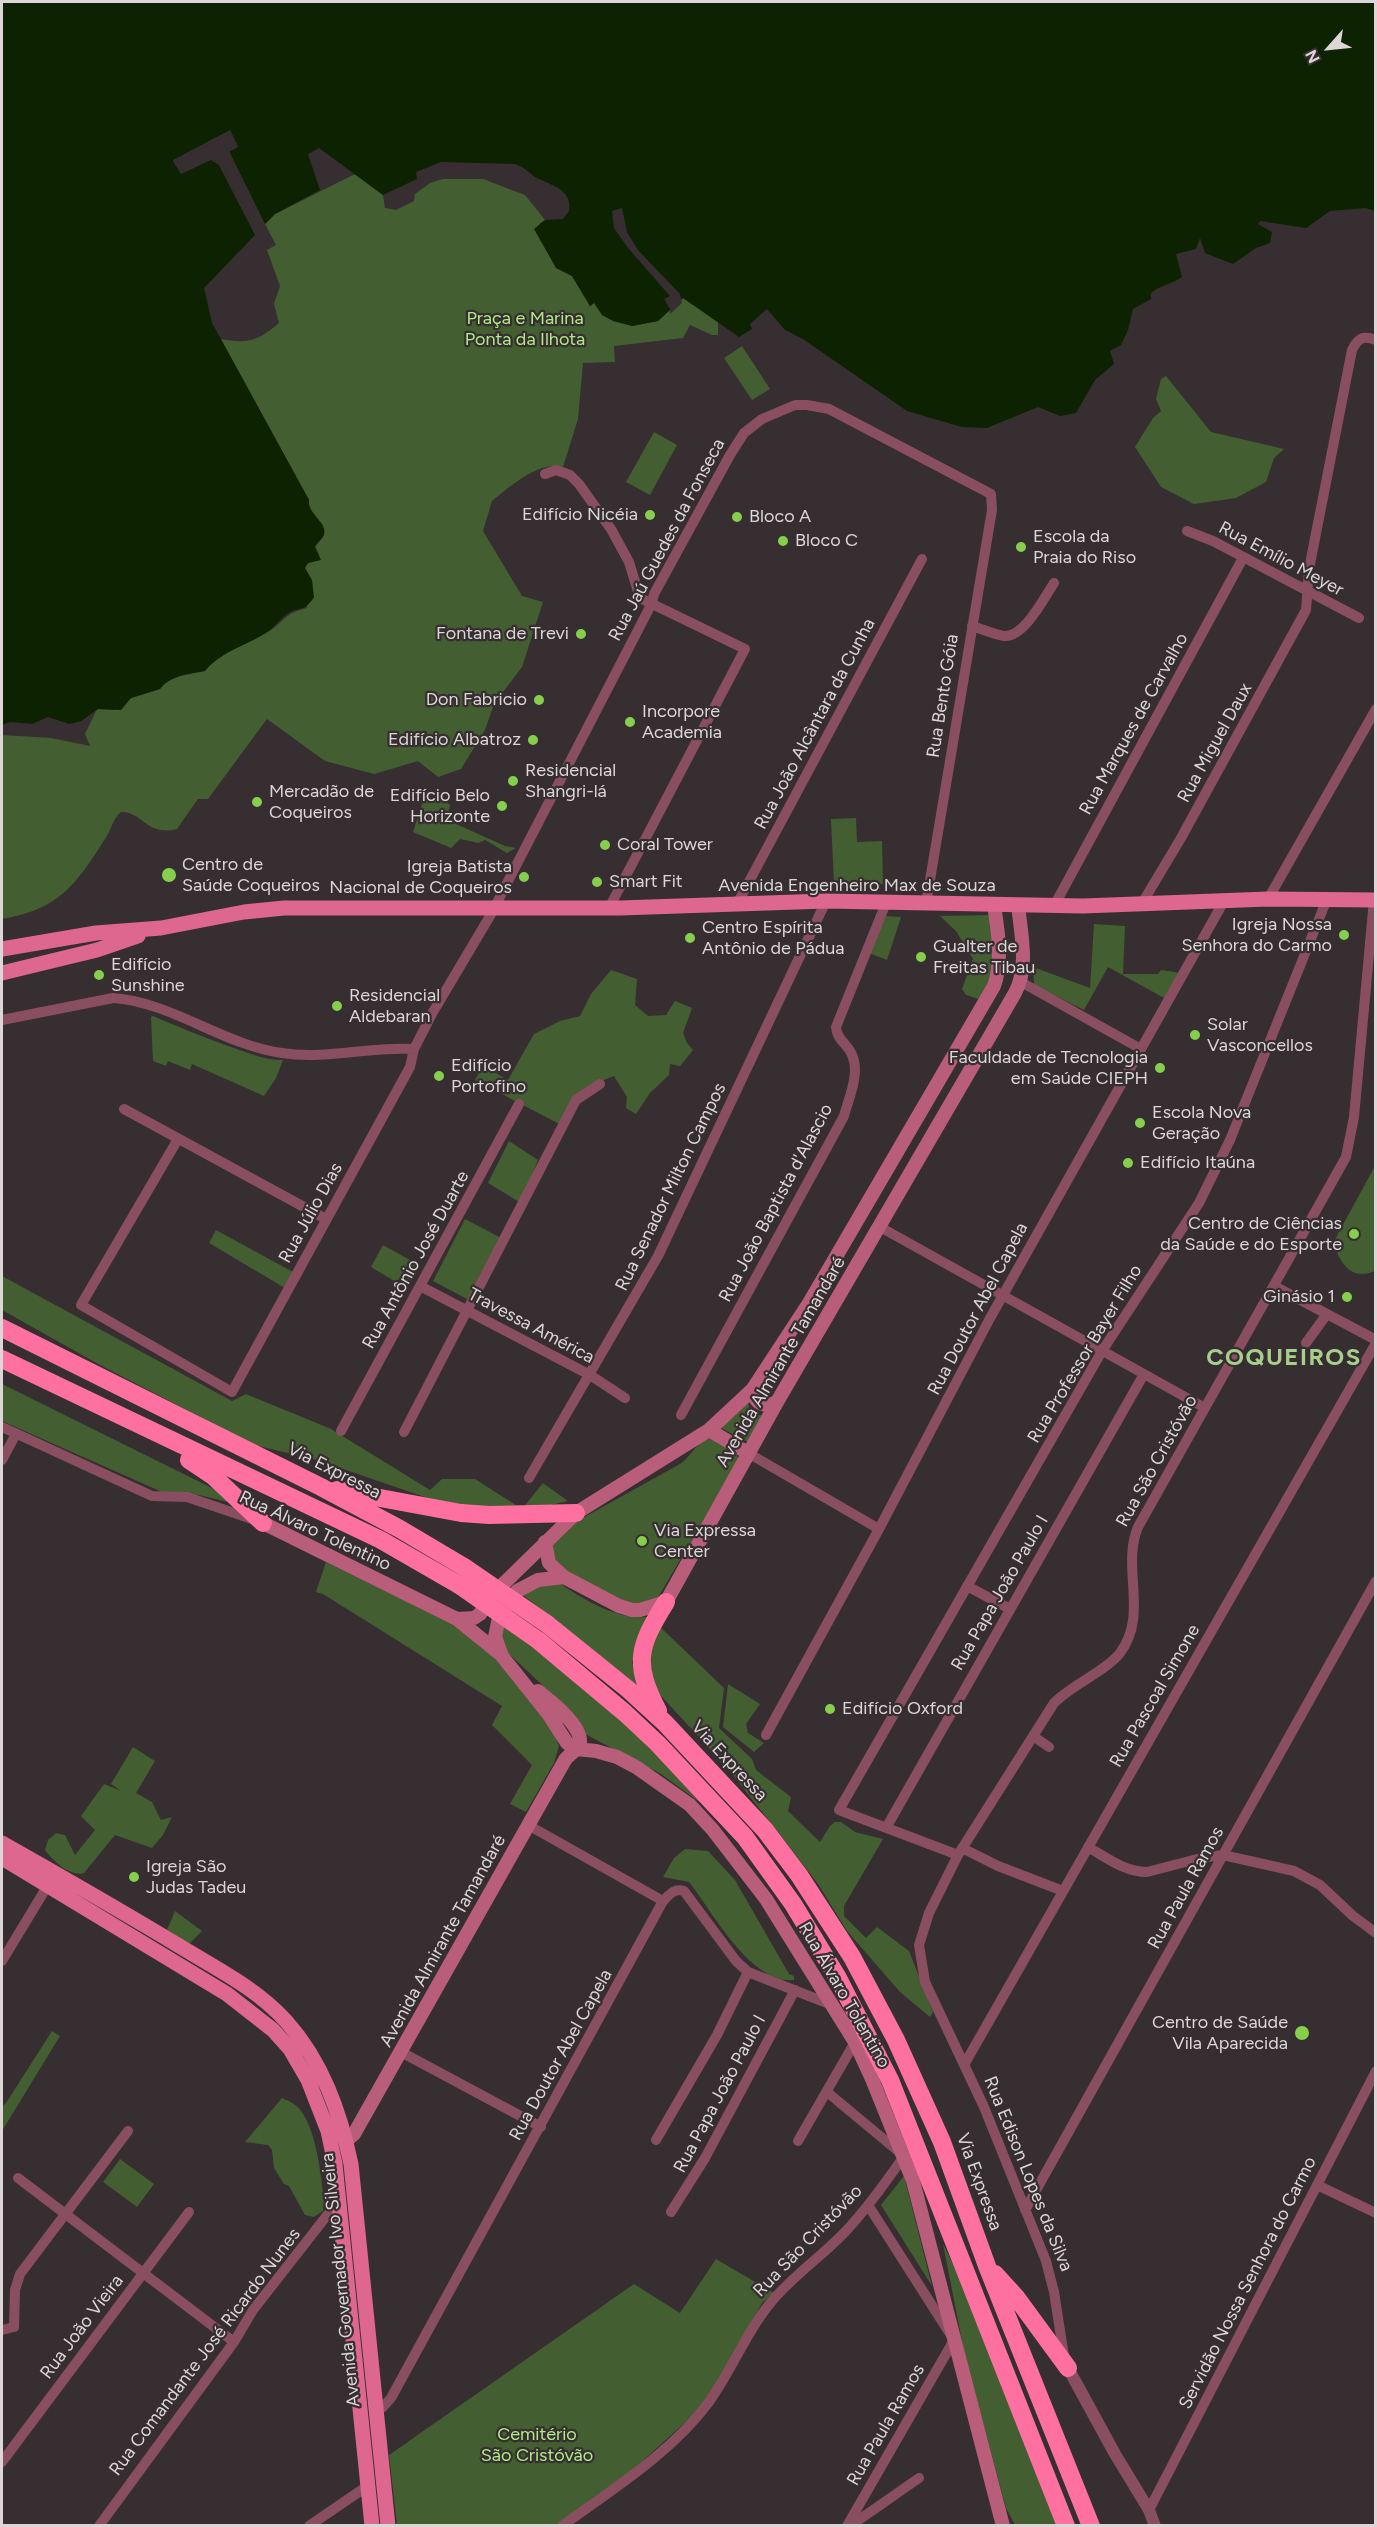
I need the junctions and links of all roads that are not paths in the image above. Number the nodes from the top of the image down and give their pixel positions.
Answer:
1 (1376, 340) edge
2 (545, 474) dead end
3 (992, 494) joint
4 (1186, 531) dead end
5 (1243, 558) junction
6 (922, 559) dead end
7 (1054, 583) dead end
8 (1308, 592) junction
9 (652, 603) junction
10 (1359, 618) dead end
11 (972, 626) junction
12 (1376, 709) edge
13 (1268, 899) junction
14 (1327, 899) junction
15 (1375, 900) edge
16 (826, 901) junction
17 (1224, 901) junction
18 (886, 903) junction
19 (737, 904) junction
20 (926, 904) junction
21 (994, 905) junction
22 (1018, 905) junction
23 (1141, 905) junction
24 (1054, 906) junction
25 (494, 909) junction
26 (609, 909) junction
27 (161, 928) junction
28 (2, 949) edge
29 (2, 973) edge
30 (998, 975) junction
31 (1021, 982) junction
32 (2, 1020) edge
33 (414, 1049) junction
34 (1141, 1049) junction
35 (600, 1084) dead end
36 (519, 1104) dead end
37 (124, 1109) dead end
38 (178, 1139) junction
39 (326, 1219) junction
40 (880, 1227) junction
41 (420, 1286) junction
42 (1274, 1286) junction
43 (1002, 1295) junction
44 (467, 1310) junction
45 (1328, 1314) junction
46 (2, 1326) edge
47 (1376, 1342) edge
48 (1306, 1343) dead end
49 (1102, 1351) junction
50 (2, 1359) edge
51 (1144, 1374) junction
52 (590, 1375) junction
53 (752, 1390) junction
54 (625, 1398) dead end
55 (777, 1402) junction
56 (1205, 1408) junction
57 (681, 1414) dead end
58 (138, 1425) junction
59 (2, 1427) edge
60 (709, 1430) junction
61 (341, 1431) dead end
62 (404, 1432) dead end
63 (16, 1434) junction
64 (748, 1453) junction
65 (2, 1460) edge
66 (529, 1478) dead end
67 (321, 1487) junction
68 (576, 1513) junction
69 (263, 1522) junction
70 (879, 1529) junction
71 (545, 1542) junction
72 (461, 1576) junction
73 (564, 1577) junction
74 (1376, 1581) edge
75 (967, 1586) junction
76 (666, 1602) junction
77 (1010, 1609) junction
78 (457, 1619) junction
79 (543, 1633) junction
80 (502, 1656) junction
81 (665, 1723) junction
82 (766, 1736) dead end
83 (1033, 1736) junction
84 (1049, 1747) dead end
85 (570, 1750) junction
86 (528, 1826) junction
87 (886, 1828) junction
88 (2, 1843) edge
89 (1088, 1847) junction
90 (960, 1852) junction
91 (1223, 1855) junction
92 (2, 1858) edge
93 (48, 1885) junction
94 (1064, 1891) junction
95 (663, 1901) junction
96 (1376, 1933) edge
97 (2, 1961) edge
98 (208, 1963) junction
99 (748, 1972) junction
100 (200, 1977) junction
101 (795, 1990) junction
102 (832, 2005) junction
103 (855, 2042) junction
104 (401, 2052) junction
105 (964, 2066) junction
106 (1376, 2071) edge
107 (827, 2092) junction
108 (541, 2127) junction
109 (128, 2132) dead end
110 (656, 2140) dead end
111 (346, 2141) junction
112 (798, 2141) dead end
113 (904, 2157) junction
114 (18, 2178) dead end
115 (1317, 2185) junction
116 (339, 2200) junction
117 (868, 2205) junction
118 (1025, 2210) junction
119 (189, 2212) dead end
120 (671, 2212) dead end
121 (64, 2213) junction
122 (1376, 2213) edge
123 (987, 2266) junction
124 (143, 2273) junction
125 (2, 2330) edge
126 (954, 2340) junction
127 (234, 2342) junction
128 (1068, 2368) junction
129 (368, 2411) junction
130 (2, 2462) edge
131 (920, 2478) dead end
132 (369, 2485) junction
133 (1149, 2510) junction
134 (99, 2526) edge
135 (309, 2526) edge
136 (372, 2526) edge
137 (387, 2526) edge
138 (562, 2526) edge
139 (848, 2526) edge
140 (1003, 2526) edge
141 (1066, 2526) edge
142 (1091, 2526) edge
143 (1155, 2526) edge

1 - 8 street, Rua Miguel Daux
2 - 9 street
3 - 9 street, Rua Jaú Guedes da Fonseca
3 - 11 street, Rua Bento Góia
4 - 5 street, Rua Emílio Meyer
5 - 8 street, Rua Emílio Meyer
5 - 24 street, Rua Marques de Carvalho
6 - 19 street, Rua João Alcântara da Cunha
7 - 11 street
8 - 10 street, Rua Emílio Meyer
8 - 23 street, Rua Miguel Daux
9 - 25 street, Rua Jaú Guedes da Fonseca
9 - 26 street
11 - 20 street, Rua Bento Góia
12 - 13 street
13 - 14 main road, Avenida Engenheiro Max de Souza
13 - 17 main road, Avenida Engenheiro Max de Souza
14 - 15 main road, Avenida Engenheiro Max de Souza
14 - 49 street, Rua Professor Bayer Filho
15 - 42 street, Rua São Cristóvão
16 - 18 main road, Avenida Engenheiro Max de Souza
16 - 19 main road, Avenida Engenheiro Max de Souza
16 - 52 street, Rua Senador Milton Campos
17 - 23 main road, Avenida Engenheiro Max de Souza
17 - 34 street, Rua Doutor Abel Capela
18 - 20 main road, Avenida Engenheiro Max de Souza
18 - 57 street, Rua João Baptista d'Alascio
19 - 26 main road, Avenida Engenheiro Max de Souza
20 - 21 main road, Avenida Engenheiro Max de Souza
21 - 22 main road, Avenida Engenheiro Max de Souza
21 - 30 main road, Avenida Almirante Tamandaré
22 - 24 main road, Avenida Engenheiro Max de Souza
22 - 31 main road, Avenida Almirante Tamandaré
23 - 24 main road, Avenida Engenheiro Max de Souza
25 - 26 main road, Avenida Engenheiro Max de Souza
25 - 27 main road, Avenida Engenheiro Max de Souza
25 - 33 street, Rua Jaú Guedes da Fonseca
27 - 28 main road, Avenida Engenheiro Max de Souza
27 - 29 main road, Avenida Engenheiro Max de Souza
30 - 31 main road
30 - 53 main road, Avenida Almirante Tamandaré
31 - 34 street
31 - 40 main road, Avenida Almirante Tamandaré
32 - 33 street
33 - 39 street, Rua Júlio Dias
34 - 43 street, Rua Doutor Abel Capela
35 - 44 street
36 - 41 street, Rua Antônio José Duarte
37 - 38 street
38 - 39 street
38 - 39 street, Rua Júlio Dias
40 - 43 street
40 - 55 main road, Avenida Almirante Tamandaré
41 - 44 street, Travessa América
41 - 61 street, Rua Antônio José Duarte
42 - 45 street
42 - 56 street, Rua São Cristóvão
43 - 49 street
43 - 70 street, Rua Doutor Abel Capela
44 - 52 street, Travessa América
44 - 62 street
45 - 47 street
45 - 48 street
46 - 67 highway, Via Expressa
47 - 89 street, Rua Pascoal Simone
49 - 51 street
49 - 75 street, Rua Professor Bayer Filho
50 - 58 highway, Via Expressa
51 - 56 street
51 - 77 street, Rua Papa João Paulo I
52 - 54 street, Travessa América
52 - 66 street, Rua Senador Milton Campos
53 - 55 main road
53 - 60 main road, Avenida Almirante Tamandaré
55 - 64 main road, Avenida Almirante Tamandaré
56 - 83 street, Rua São Cristóvão
58 - 69 highway
58 - 72 highway, Via Expressa
59 - 63 street, Rua Álvaro Tolentino
60 - 64 main road
60 - 68 main road, Avenida Almirante Tamandaré
63 - 65 street
63 - 69 street, Rua Álvaro Tolentino
64 - 70 street
64 - 76 main road, Avenida Almirante Tamandaré
67 - 68 highway
67 - 72 highway, Via Expressa
68 - 71 main road, Avenida Almirante Tamandaré
69 - 78 main road, Rua Álvaro Tolentino
70 - 82 street, Rua Doutor Abel Capela
71 - 73 main road
71 - 78 main road, Avenida Almirante Tamandaré
72 - 79 highway, Via Expressa, bridge
73 - 76 main road
73 - 80 main road
74 - 91 street, Rua Paula Ramos
75 - 77 street
75 - 87 street, Rua Professor Bayer Filho
76 - 81 highway
77 - 87 street, Rua Papa João Paulo I
78 - 80 main road, Rua Álvaro Tolentino
79 - 81 highway, Via Expressa
79 - 141 highway, Via Expressa
80 - 85 main road
81 - 123 highway, Via Expressa
83 - 84 street
83 - 90 street, Rua São Cristóvão
85 - 86 main road, Avenida Almirante Tamandaré
85 - 102 main road, Rua Álvaro Tolentino
86 - 95 street
86 - 104 main road, Avenida Almirante Tamandaré
87 - 90 street
88 - 98 main road, Avenida Governador Ivo Silveira
89 - 91 street
89 - 94 street, Rua Pascoal Simone
90 - 94 street
90 - 105 street, Rua São Cristóvão
91 - 96 street
91 - 118 street, Rua Paula Ramos
92 - 93 main road, Avenida Governador Ivo Silveira
93 - 97 street
93 - 100 main road, Avenida Governador Ivo Silveira
94 - 105 street, Rua Pascoal Simone
95 - 99 street
95 - 108 street, Rua Doutor Abel Capela
98 - 100 main road
98 - 111 main road, Avenida Governador Ivo Silveira
99 - 101 street
99 - 110 street
100 - 116 main road, Avenida Governador Ivo Silveira
101 - 102 street
101 - 120 street, Rua Papa João Paulo I
102 - 103 main road, Rua Álvaro Tolentino
103 - 107 street
103 - 113 main road, Rua Álvaro Tolentino
104 - 108 street
104 - 111 main road, Avenida Almirante Tamandaré
105 - 118 street, Rua Edison Lopes da Silva
106 - 115 street, Servidão Nossa Senhora do Carmo
107 - 112 street
107 - 113 street
108 - 129 street, Rua Doutor Abel Capela
109 - 121 street
111 - 129 main road, Avenida Governador Ivo Silveira
113 - 117 street, Rua São Cristóvão
113 - 126 main road, Rua Álvaro Tolentino
114 - 121 street
115 - 122 street
115 - 133 street, Servidão Nossa Senhora do Carmo
116 - 127 street, Rua Comandante José Ricardo Nunes
116 - 129 main road, Avenida Governador Ivo Silveira
117 - 126 street
117 - 138 street, Rua São Cristóvão
118 - 128 street, Rua Edison Lopes da Silva
119 - 124 street, Rua João Vieira
121 - 124 street
121 - 125 street
123 - 128 highway
123 - 142 highway, Via Expressa
124 - 127 street
124 - 130 street, Rua João Vieira
126 - 139 street, Rua Paula Ramos
126 - 140 main road, Rua Álvaro Tolentino
127 - 134 street, Rua Comandante José Ricardo Nunes
128 - 133 street, Rua Edison Lopes da Silva
129 - 132 main road, Avenida Governador Ivo Silveira
129 - 137 main road, Avenida Governador Ivo Silveira
131 - 139 street
132 - 135 street
132 - 136 main road, Avenida Governador Ivo Silveira
133 - 143 street, Rua Edison Lopes da Silva

